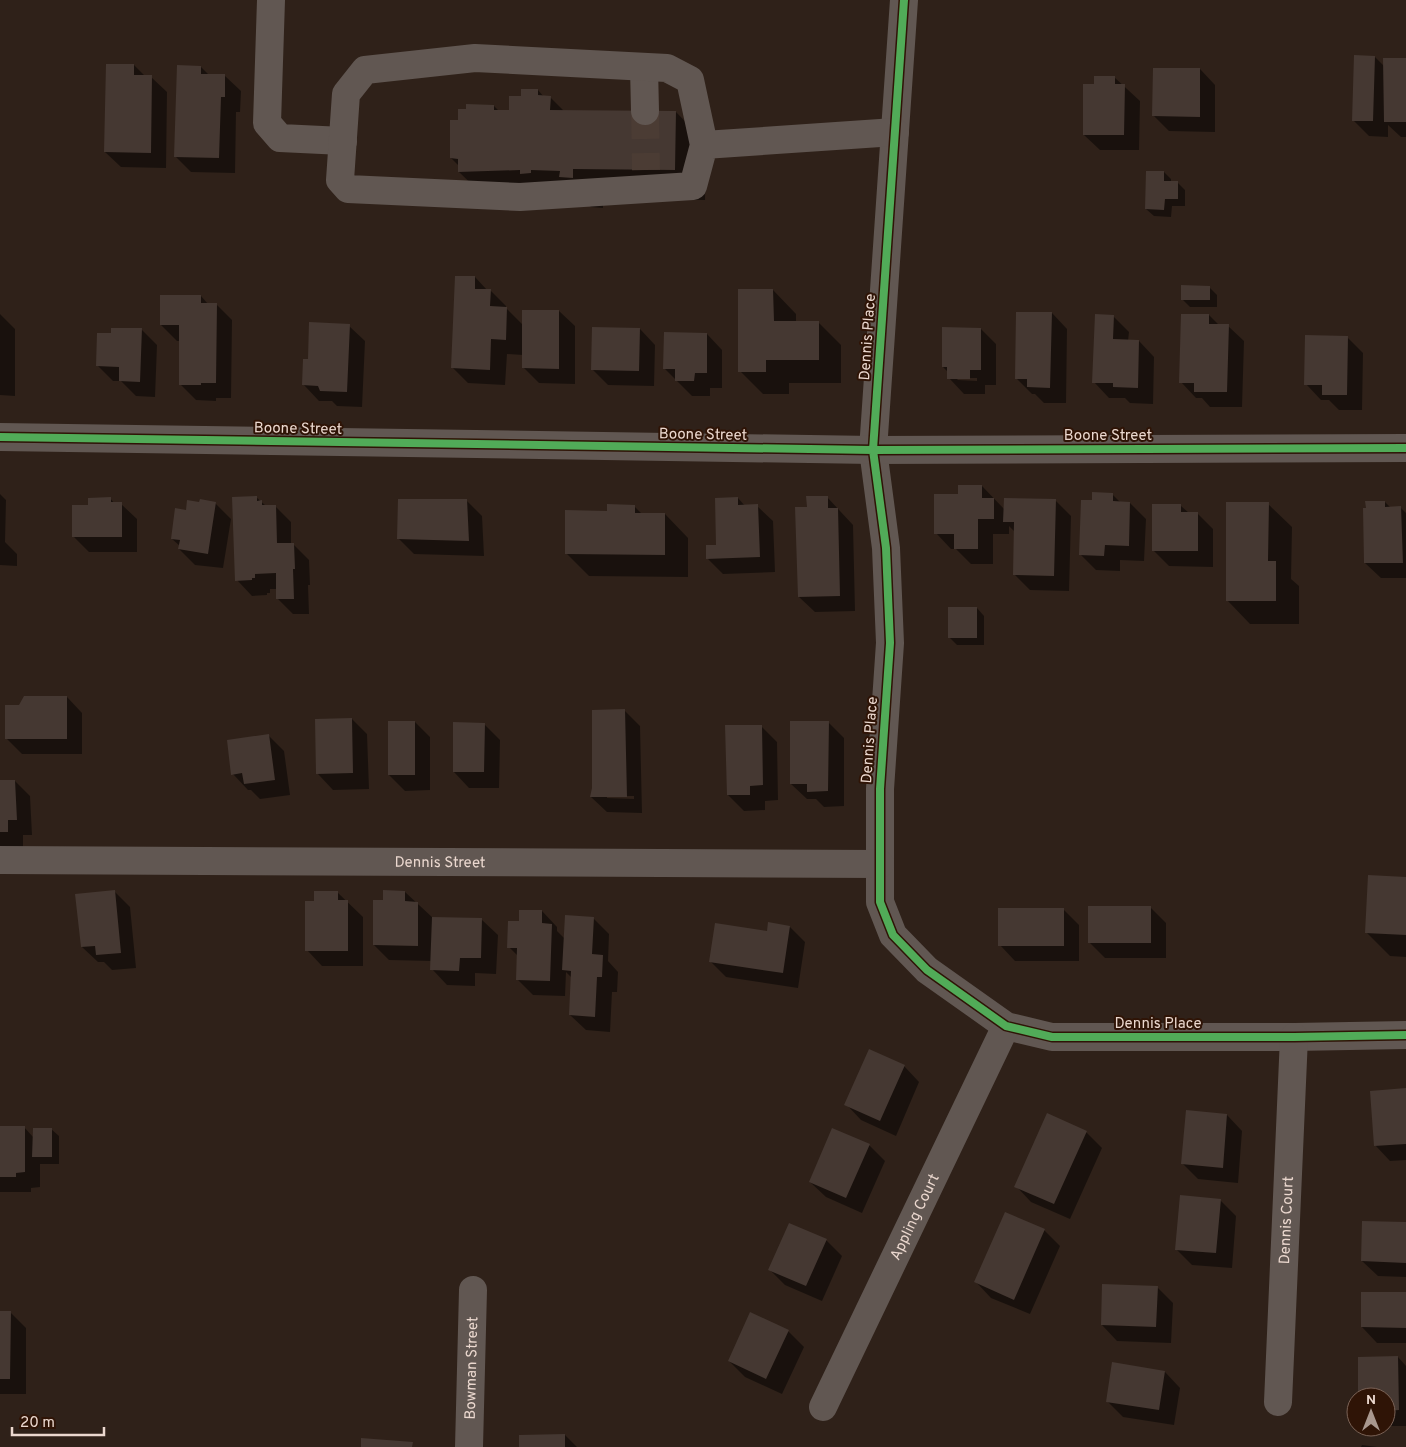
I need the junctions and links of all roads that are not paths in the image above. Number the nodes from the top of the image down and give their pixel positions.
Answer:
1 (271, 0) edge
2 (904, 0) edge
3 (644, 67) junction
4 (645, 111) tunnel mouth
5 (895, 132) junction
6 (343, 142) junction
7 (704, 145) junction
8 (0, 437) edge
9 (1406, 448) edge
10 (873, 450) junction
11 (0, 860) edge
12 (880, 864) junction
13 (1006, 1026) junction
14 (1406, 1035) edge
15 (1294, 1037) junction
16 (473, 1290) dead end
17 (1278, 1402) dead end
18 (823, 1407) dead end
19 (469, 1447) edge

1 - 6 street
2 - 5 street, Dennis Place
3 - 4 street
3 - 6 street
3 - 7 street
5 - 7 street
5 - 10 street, Dennis Place
6 - 7 street
8 - 10 street, Boone Street
9 - 10 street, Boone Street
10 - 12 street, Dennis Place
11 - 12 street, Dennis Street
12 - 13 street, Dennis Place
13 - 15 street, Dennis Place
13 - 18 street, Appling Court
14 - 15 street, Dennis Place
15 - 17 street, Dennis Court
16 - 19 street, Bowman Street

